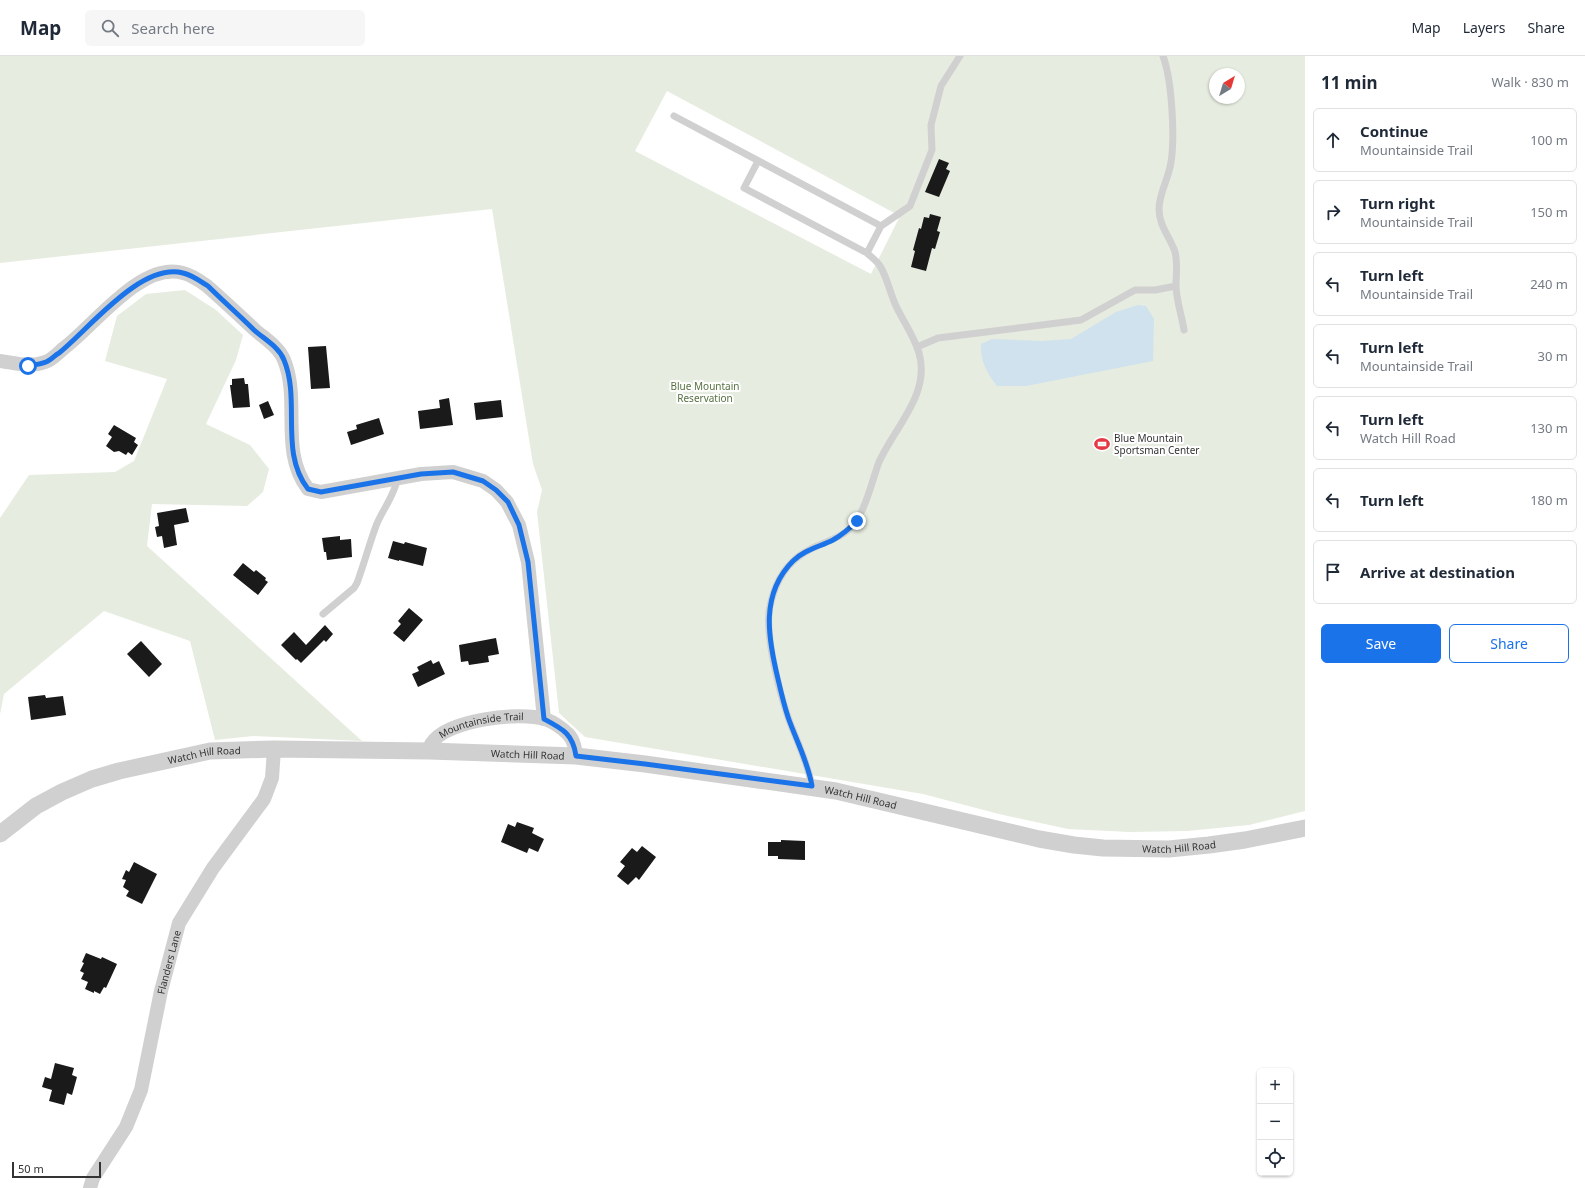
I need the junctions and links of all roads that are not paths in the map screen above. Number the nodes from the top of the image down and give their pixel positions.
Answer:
1 (960, 56) edge
2 (1163, 56) edge
3 (674, 116) dead end
4 (758, 161) junction
5 (880, 226) junction
6 (867, 253) junction
7 (1176, 286) junction
8 (1184, 330) dead end
9 (917, 347) junction
10 (0, 361) edge
11 (397, 479) junction
12 (323, 614) dead end
13 (544, 719) junction
14 (274, 749) junction
15 (429, 751) junction
16 (576, 756) junction
17 (812, 786) junction
18 (1305, 828) edge
19 (0, 834) edge
20 (90, 1188) edge

1 - 5 lane
2 - 7 lane
3 - 4 lane
4 - 5 lane
4 - 6 lane
5 - 6 lane
6 - 9 lane
7 - 8 lane
7 - 9 lane
9 - 17 lane
10 - 11 street
11 - 12 lane
11 - 13 street
13 - 15 street, Mountainside Trail
13 - 16 street, Mountainside Trail
14 - 15 street, Watch Hill Road
14 - 19 street, Watch Hill Road
14 - 20 street, Flanders Lane
15 - 16 street, Watch Hill Road
16 - 17 street, Watch Hill Road
17 - 18 street, Watch Hill Road

